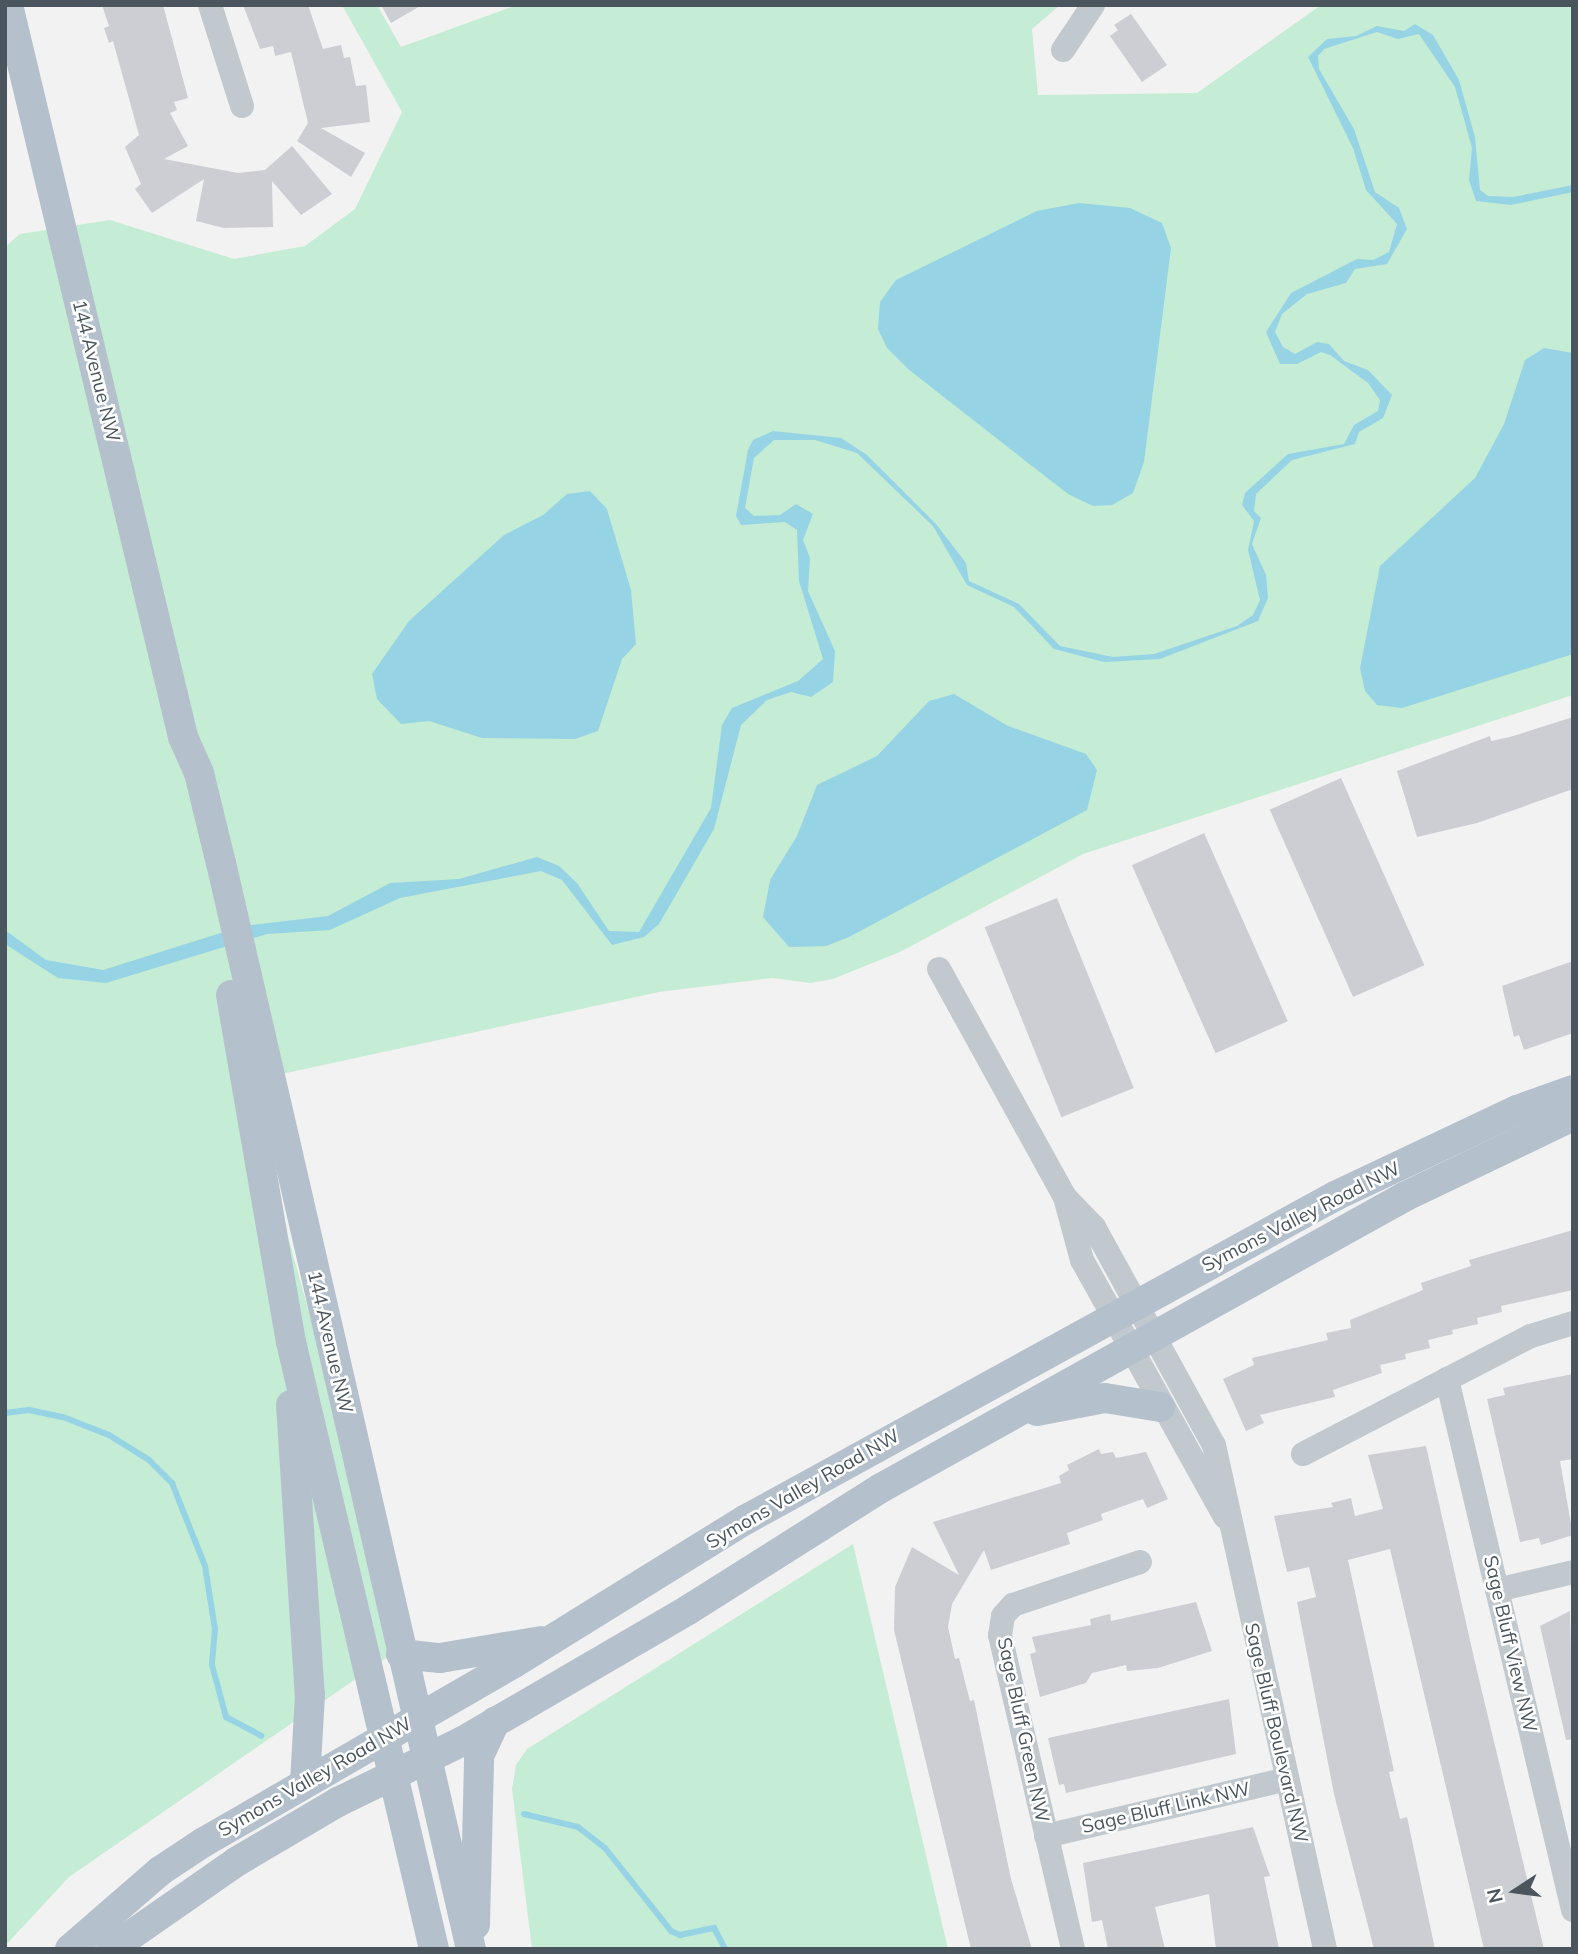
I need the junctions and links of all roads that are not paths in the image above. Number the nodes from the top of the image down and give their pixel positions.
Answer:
1 (8, 5) edge
2 (210, 5) edge
3 (1093, 5) edge
4 (1063, 50) dead end
5 (242, 106) dead end
6 (939, 969) dead end
7 (245, 1012) junction
8 (1573, 1090) edge
9 (1573, 1116) edge
10 (1124, 1310) junction
11 (1573, 1323) edge
12 (1155, 1337) junction
13 (291, 1342) junction
14 (1129, 1351) junction
15 (1447, 1379) junction
16 (1160, 1407) junction
17 (1009, 1416) junction
18 (1303, 1454) dead end
19 (1226, 1518) junction
20 (1140, 1562) dead end
21 (1573, 1572) edge
22 (1497, 1590) junction
23 (549, 1641) junction
24 (401, 1654) junction
25 (495, 1722) junction
26 (420, 1739) junction
27 (390, 1755) junction
28 (1287, 1779) junction
29 (306, 1782) junction
30 (1563, 1822) edge
31 (1046, 1836) junction
32 (1573, 1910) edge
33 (70, 1949) edge
34 (111, 1949) edge
35 (434, 1949) edge
36 (472, 1949) edge
37 (1073, 1949) edge
38 (1325, 1949) edge

1 - 7 main road, 144 Avenue NW
2 - 5 street
3 - 4 street
6 - 10 street
7 - 13 main road, 144 Avenue NW
7 - 24 main road, 144 Avenue NW
8 - 10 main road, Symons Valley Road NW
9 - 12 main road, Symons Valley Road NW
10 - 12 street, Sage Bluff Boulevard NW
10 - 14 street, Sage Bluff Boulevard NW
10 - 23 main road, Symons Valley Road NW
11 - 15 street
12 - 14 main road, Symons Valley Road NW
12 - 19 street, Sage Bluff Boulevard NW
13 - 27 main road, 144 Avenue NW
13 - 29 main road
14 - 16 street, Sage Bluff Boulevard NW
14 - 17 main road, Symons Valley Road NW
15 - 18 street
15 - 22 street, Sage Bluff View NW
16 - 17 main road
16 - 19 street, Sage Bluff Boulevard NW
17 - 25 main road, Symons Valley Road NW
19 - 28 street, Sage Bluff Boulevard NW
20 - 31 street, Sage Bluff Green NW
21 - 22 street
22 - 30 street, Sage Bluff View NW
23 - 24 main road
23 - 26 main road, Symons Valley Road NW
24 - 26 main road, 144 Avenue NW
25 - 26 main road, Symons Valley Road NW
25 - 36 main road
26 - 27 main road, Symons Valley Road NW
26 - 27 main road, Symons Valley Road NW
26 - 36 main road, 144 Avenue NW
27 - 29 main road, Symons Valley Road NW
27 - 34 main road, Symons Valley Road NW
27 - 35 main road, 144 Avenue NW
28 - 31 street, Sage Bluff Link NW
28 - 38 street, Sage Bluff Boulevard NW
29 - 33 main road, Symons Valley Road NW
30 - 32 street, Sage Bluff View NW
31 - 37 street, Sage Bluff Green NW

